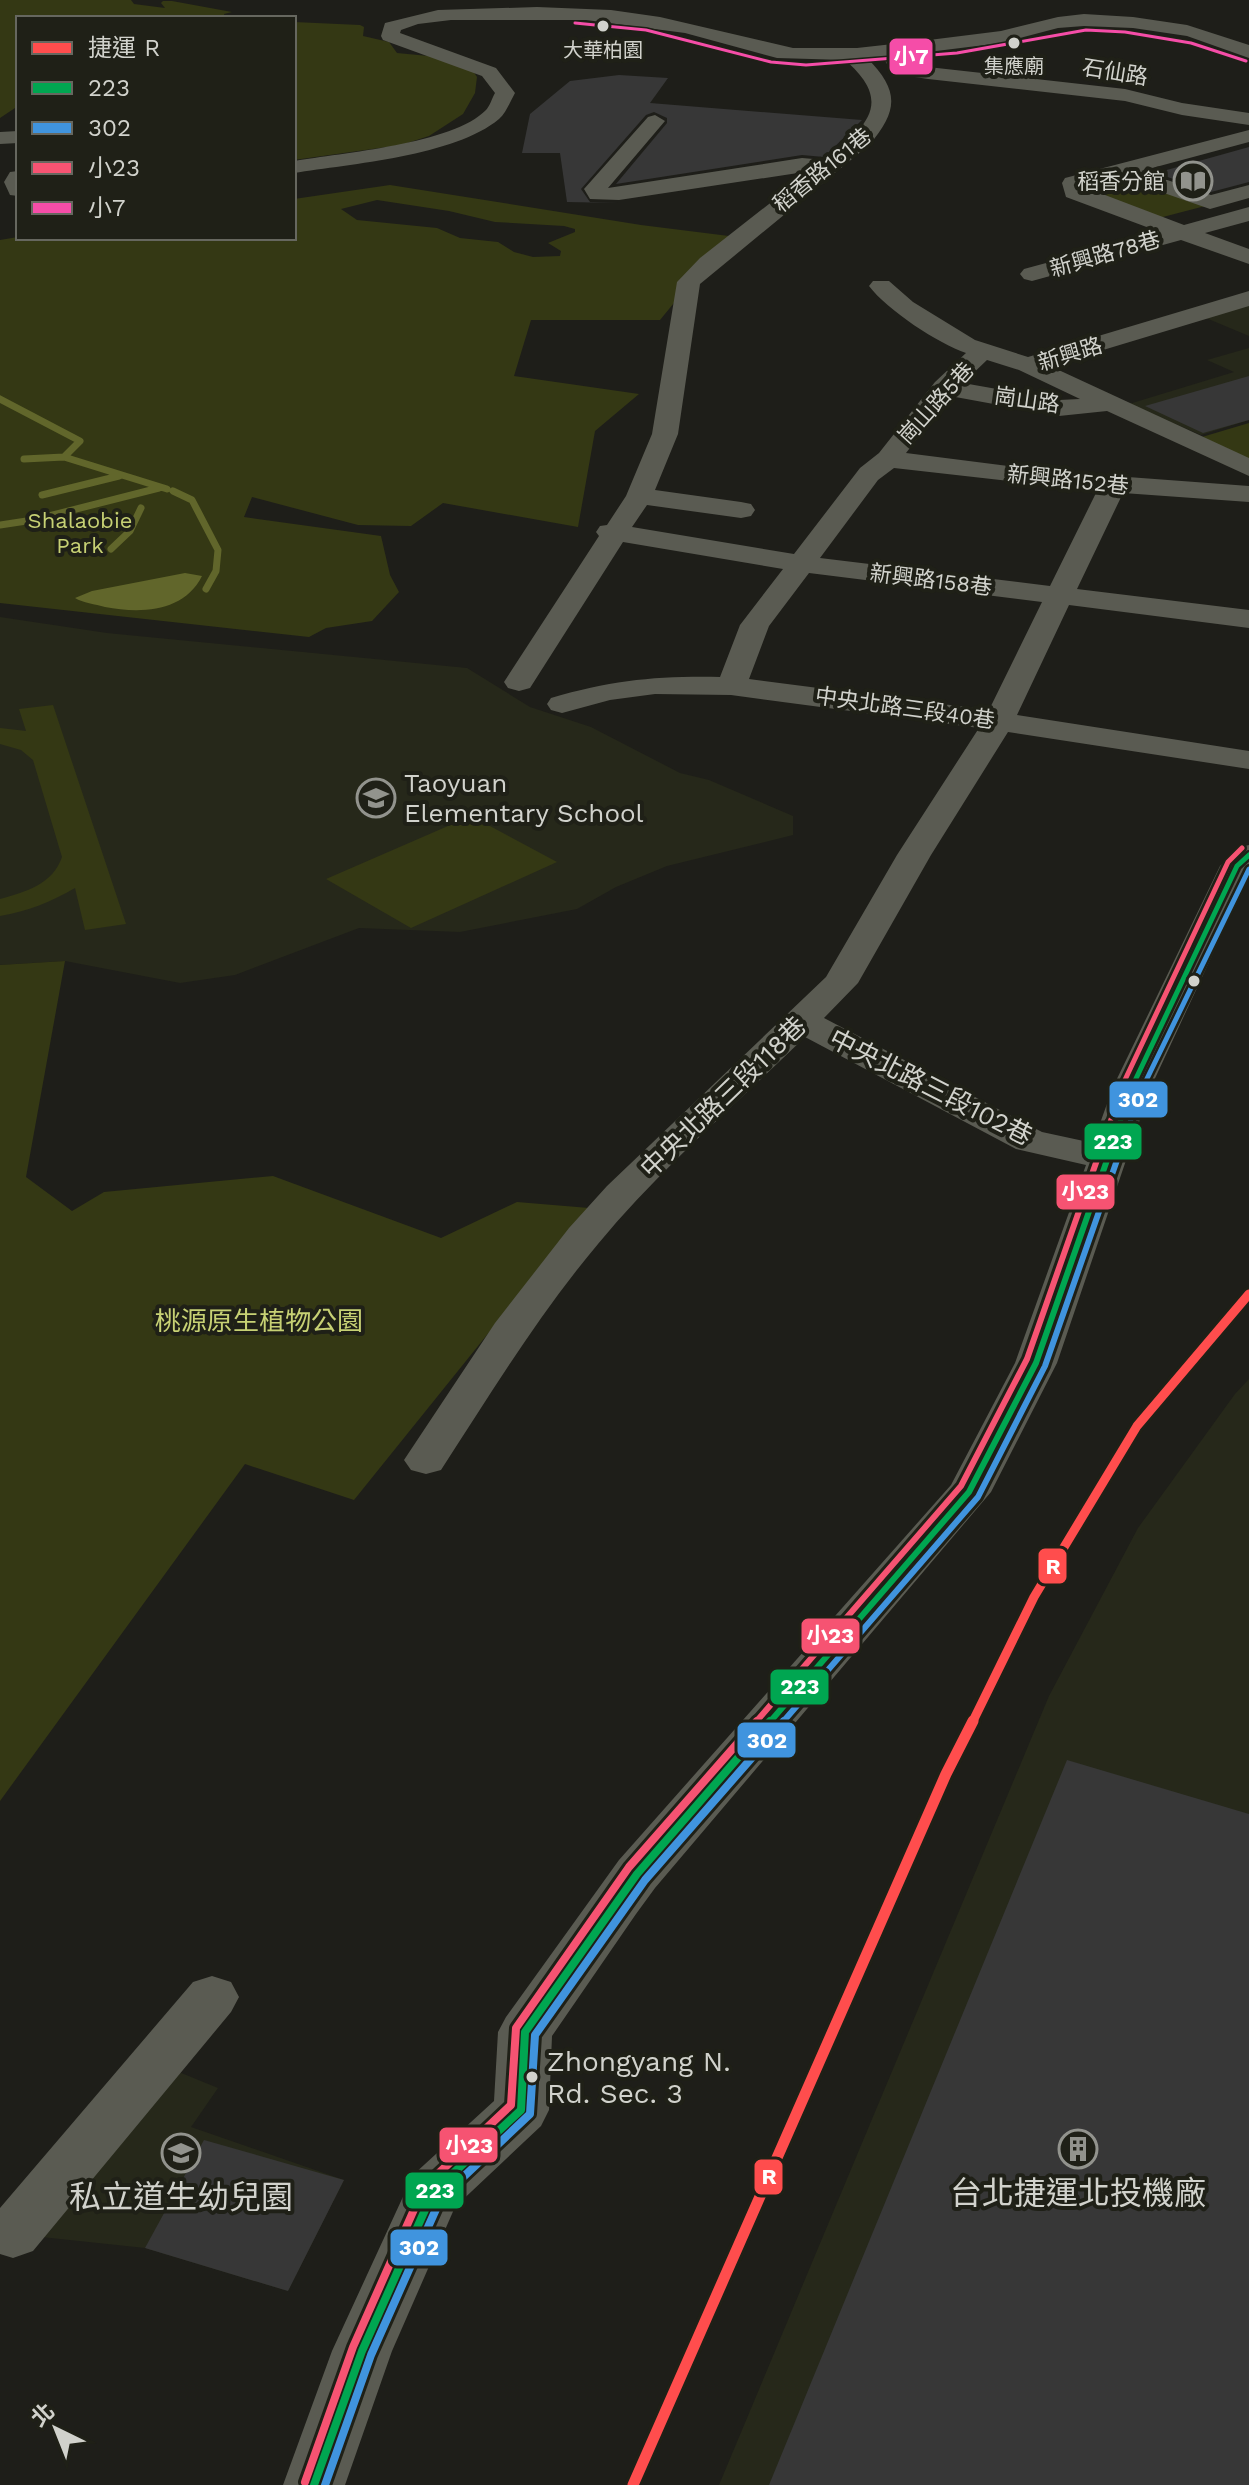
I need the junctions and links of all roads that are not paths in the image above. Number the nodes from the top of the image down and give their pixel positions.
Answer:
1 (1194, 8) dead end
2 (1193, 33) junction
3 (894, 48) junction
4 (1249, 52) edge
5 (849, 53) junction
6 (655, 121) dead end
7 (1245, 124) edge
8 (1150, 141) dead end
9 (827, 166) junction
10 (296, 167) edge
11 (1120, 171) junction
12 (1249, 191) edge
13 (1249, 214) edge
14 (1178, 233) junction
15 (1249, 257) edge
16 (1032, 274) dead end
17 (881, 286) dead end
18 (1249, 298) edge
19 (1227, 328) dead end
20 (985, 349) junction
21 (1028, 365) junction
22 (1055, 378) junction
23 (944, 387) junction
24 (1110, 404) junction
25 (888, 459) junction
26 (1249, 468) edge
27 (1113, 485) junction
28 (1249, 494) edge
29 (639, 496) junction
30 (741, 510) dead end
31 (613, 533) junction
32 (803, 564) junction
33 (1059, 596) junction
34 (1249, 619) edge
35 (519, 682) dead end
36 (731, 686) junction
37 (562, 704) dead end
38 (999, 721) junction
39 (1249, 760) edge
40 (1249, 855) edge
41 (803, 1021) junction
42 (1108, 1158) junction
43 (426, 1460) dead end
44 (212, 1997) dead end
45 (13, 2234) dead end
46 (314, 2485) edge

1 - 2 street
2 - 3 street
2 - 4 street
3 - 5 street
3 - 7 street, 石仙路
5 - 9 street, 稻香路161巷
5 - 10 street
6 - 9 street
7 - 8 street
7 - 11 street
9 - 29 street, 稻香路161巷
11 - 12 street
11 - 14 street
13 - 14 street, 新興路78巷
14 - 15 street
14 - 16 street, 新興路78巷
17 - 20 street
18 - 21 street, 新興路
19 - 22 street
20 - 21 street
20 - 23 street, 崗山路5巷
21 - 22 street, 新興路
22 - 24 street, 新興路
23 - 24 street, 崗山路
23 - 25 street, 崗山路5巷
24 - 26 street, 新興路
25 - 27 street, 新興路152巷
25 - 32 street, 崗山路5巷
27 - 28 street, 新興路152巷
27 - 33 street
29 - 30 street
29 - 31 street
31 - 32 street, 新興路158巷
31 - 35 street
32 - 33 street, 新興路158巷
32 - 36 street, 崗山路5巷
33 - 34 street, 新興路158巷
33 - 38 street, 中央北路三段118巷
36 - 37 street, 中央北路三段40巷
36 - 38 street, 中央北路三段40巷
38 - 39 street, 中央北路三段40巷
38 - 41 street, 中央北路三段118巷
40 - 42 street
41 - 42 street, 中央北路三段102巷
41 - 43 street, 中央北路三段118巷
42 - 46 street
44 - 45 street

